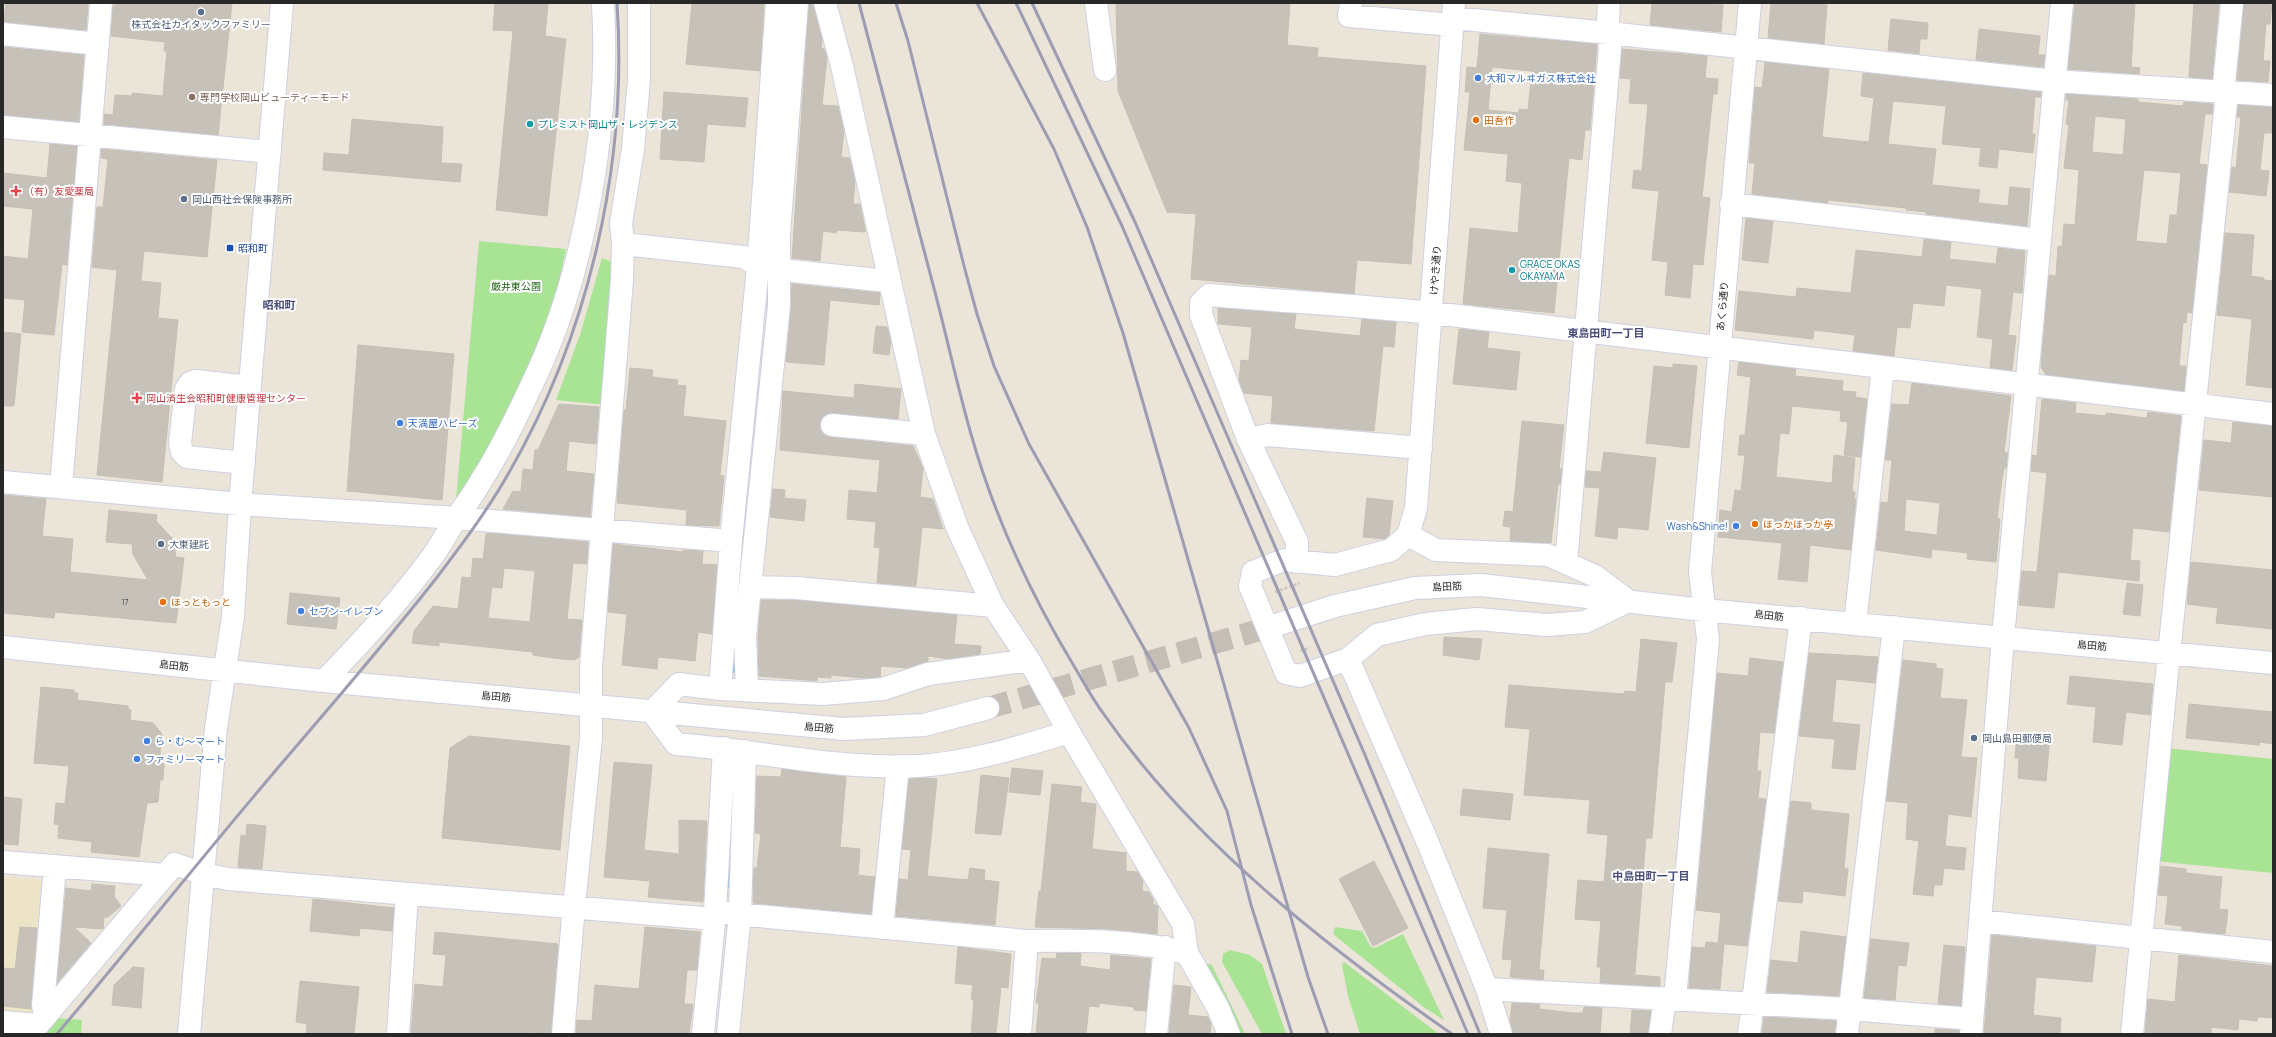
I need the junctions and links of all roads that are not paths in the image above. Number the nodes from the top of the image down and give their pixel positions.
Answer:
1 (101, 3) edge
2 (282, 3) edge
3 (603, 3) edge
4 (639, 3) edge
5 (777, 3) edge
6 (797, 3) edge
7 (825, 3) edge
8 (1096, 3) edge
9 (1350, 3) edge
10 (1609, 3) edge
11 (1750, 3) edge
12 (2062, 3) edge
13 (2232, 3) edge
14 (1454, 15) edge
15 (1609, 33) junction
16 (3, 34) edge
17 (98, 44) junction
18 (1746, 48) junction
19 (1105, 70) dead end
20 (2054, 81) junction
21 (2226, 93) junction
22 (2273, 95) edge
23 (3, 127) edge
24 (90, 135) junction
25 (270, 152) junction
26 (1731, 204) junction
27 (2040, 240) junction
28 (623, 244) junction
29 (768, 268) junction
30 (888, 281) junction
31 (1432, 313) junction
32 (1587, 332) junction
33 (1718, 346) junction
34 (1883, 367) junction
35 (2026, 386) junction
36 (250, 387) junction
37 (2195, 405) junction
38 (2273, 414) edge
39 (832, 425) dead end
40 (924, 434) junction
41 (1248, 439) junction
42 (1421, 448) junction
43 (244, 463) junction
44 (3, 482) edge
45 (62, 487) junction
46 (240, 504) junction
47 (456, 518) junction
48 (602, 530) junction
49 (1408, 535) junction
50 (731, 541) junction
51 (1297, 562) junction
52 (1566, 562) junction
53 (750, 587) junction
54 (1628, 601) junction
55 (993, 606) junction
56 (1704, 610) junction
57 (1801, 618) junction
58 (1855, 624) junction
59 (1270, 627) tunnel mouth
60 (1894, 627) junction
61 (2003, 637) junction
62 (3, 647) edge
63 (2169, 652) junction
64 (1348, 659) junction
65 (1029, 660) junction
66 (2273, 663) edge
67 (224, 670) junction
68 (324, 681) junction
69 (720, 689) junction
70 (746, 690) junction
71 (592, 705) junction
72 (988, 708) tunnel mouth
73 (652, 712) junction
74 (1069, 732) junction
75 (724, 748) junction
76 (745, 751) junction
77 (898, 766) junction
78 (3, 862) edge
79 (55, 866) junction
80 (203, 874) junction
81 (165, 875) junction
82 (407, 894) junction
83 (574, 906) junction
84 (725, 914) junction
85 (1980, 921) junction
86 (882, 928) junction
87 (2141, 937) junction
88 (1027, 941) junction
89 (1165, 948) junction
90 (2273, 952) edge
91 (1187, 953) junction
92 (1487, 989) junction
93 (1670, 999) junction
94 (1753, 1004) junction
95 (1850, 1009) junction
96 (45, 1017) junction
97 (3, 1022) edge
98 (1971, 1027) edge
99 (189, 1034) edge
100 (398, 1034) edge
101 (563, 1034) edge
102 (703, 1034) edge
103 (728, 1034) edge
104 (1020, 1034) edge
105 (1156, 1034) edge
106 (1229, 1034) edge
107 (1501, 1034) edge
108 (1660, 1034) edge
109 (1749, 1034) edge
110 (1847, 1034) edge
111 (2132, 1034) edge

1 - 17 street
2 - 25 street
3 - 47 street
4 - 28 street
5 - 29 street
6 - 29 street
7 - 30 street
8 - 19 street
9 - 14 street
10 - 15 street
11 - 18 street, あくら通り
12 - 20 street
13 - 21 street
14 - 15 street
14 - 31 street, けやき通り
15 - 18 street
15 - 32 street
16 - 17 street
17 - 24 street
18 - 20 street
18 - 26 street, あくら通り
20 - 21 street
20 - 27 street
21 - 22 street
21 - 37 street
23 - 24 street
24 - 25 street
24 - 45 street
25 - 36 street
26 - 27 street
26 - 33 street, あくら通り
27 - 35 street
28 - 29 street
28 - 48 street
29 - 30 street
29 - 50 street
29 - 53 street
30 - 40 street
31 - 32 street
31 - 41 street
31 - 42 street, けやき通り
32 - 33 street
32 - 52 street
33 - 34 street
33 - 56 street, あくら通り
34 - 35 street
34 - 58 street
35 - 37 street
35 - 61 street
36 - 43 street
36 - 43 street
37 - 38 street
37 - 63 street
39 - 40 street
40 - 55 street
41 - 42 street
41 - 51 street
42 - 49 street, けやき通り
43 - 46 street
44 - 45 street
45 - 46 street
46 - 47 street
46 - 67 street
47 - 48 street
47 - 68 street
48 - 50 street
48 - 71 street
49 - 51 street
49 - 52 street
50 - 69 street
51 - 64 street
52 - 54 street
53 - 55 street
53 - 70 street
54 - 56 street, 島田筋
54 - 59 street, 島田筋
54 - 64 street
55 - 65 street
56 - 57 street, 島田筋
56 - 93 street, あくら通り
57 - 58 street, 島田筋
57 - 94 street
58 - 60 street, 島田筋
60 - 61 street, 島田筋
60 - 95 street
61 - 63 street, 島田筋
61 - 85 street
62 - 67 street, 島田筋
63 - 66 street, 島田筋
63 - 87 street
64 - 92 street
65 - 70 street
65 - 74 street
67 - 68 street, 島田筋
67 - 80 street
68 - 71 street, 島田筋
69 - 70 street
69 - 73 street
71 - 73 street, 島田筋
71 - 83 street
72 - 73 street, 島田筋
73 - 75 street
74 - 77 street
74 - 91 street
75 - 76 street
75 - 84 street
76 - 77 street
76 - 84 street
77 - 86 street
78 - 79 street
79 - 81 street
79 - 96 street
80 - 81 street
80 - 82 street
80 - 99 street
81 - 96 street
82 - 83 street
82 - 100 street
83 - 84 street
83 - 101 street
84 - 86 street
84 - 102 street
84 - 103 street
85 - 87 street
85 - 98 street
86 - 88 street
87 - 90 street
87 - 111 street
88 - 89 street
88 - 104 street
89 - 91 street
89 - 105 street
91 - 106 street
92 - 93 street
92 - 107 street
93 - 94 street
93 - 108 street, あくら通り
94 - 95 street
94 - 109 street
95 - 98 street
95 - 110 street
96 - 97 street

